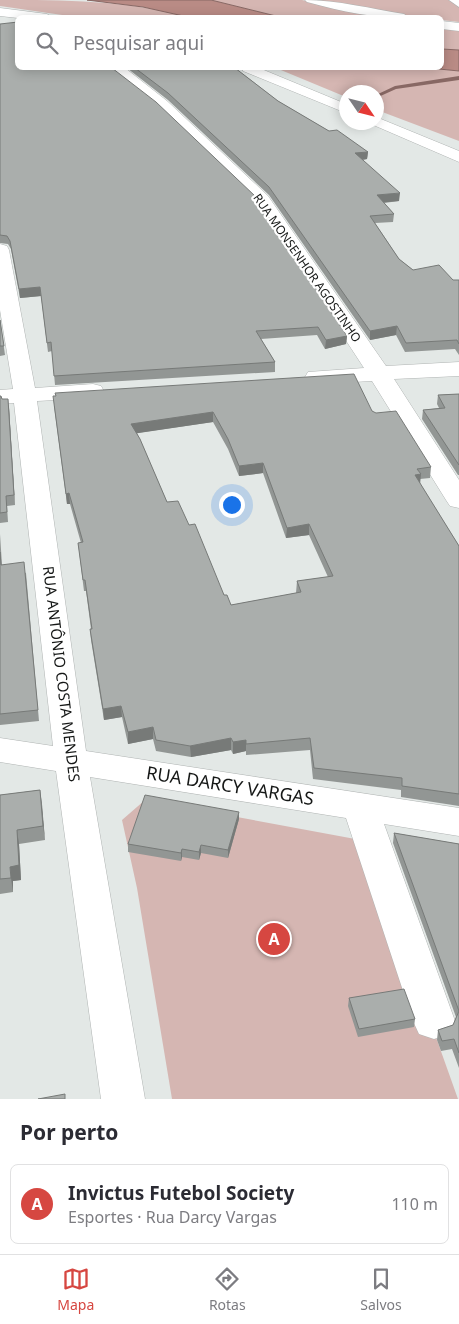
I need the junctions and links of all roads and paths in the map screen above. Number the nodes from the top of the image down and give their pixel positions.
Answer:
1 (298, 0) edge
2 (310, 0) edge
3 (455, 0) edge
4 (459, 3) edge
5 (0, 12) edge
6 (24, 15) edge
7 (364, 15) edge
8 (384, 15) edge
9 (444, 24) edge
10 (459, 26) edge
11 (120, 70) edge
12 (253, 70) edge
13 (339, 106) edge
14 (384, 124) edge
15 (459, 157) edge
16 (0, 250) edge
17 (459, 369) edge
18 (379, 374) junction
19 (291, 379) edge
20 (113, 390) edge
21 (12, 396) edge
22 (459, 500) edge
23 (0, 750) edge
24 (71, 761) junction
25 (360, 806) junction
26 (459, 822) edge
27 (434, 1021) dead end
28 (123, 1099) edge

1 - 7 street
2 - 8 street
3 - 4 street
5 - 6 street
9 - 10 street
11 - 18 street, RUA MONSENHOR AGOSTINHO
12 - 13 street
14 - 15 street
16 - 21 street, RUA ANTÔNIO COSTA MENDES
17 - 18 street
18 - 19 street
18 - 22 street, RUA MONSENHOR AGOSTINHO
20 - 21 street
21 - 24 street, RUA ANTÔNIO COSTA MENDES
23 - 24 street, RUA DARCY VARGAS
24 - 25 street, RUA DARCY VARGAS
24 - 28 street, RUA ANTÔNIO COSTA MENDES
25 - 26 street, RUA DARCY VARGAS
25 - 27 street

